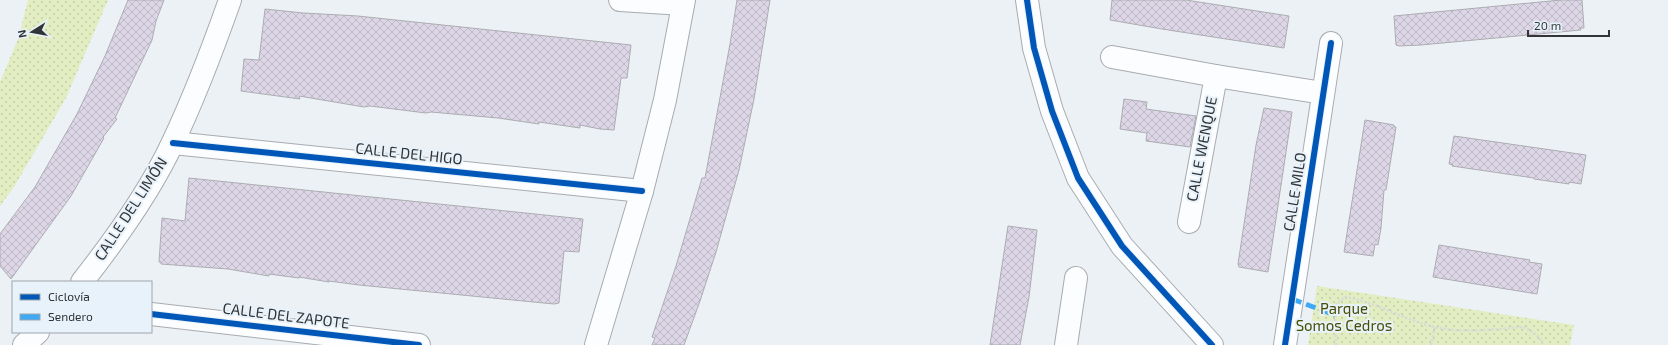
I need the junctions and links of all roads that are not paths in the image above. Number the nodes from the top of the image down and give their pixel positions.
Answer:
1 (230, 0) edge
2 (620, 0) edge
3 (1027, 0) edge
4 (684, 2) edge
5 (1331, 43) dead end
6 (1112, 57) dead end
7 (1216, 76) junction
8 (1323, 93) junction
9 (173, 143) junction
10 (642, 191) junction
11 (1189, 222) dead end
12 (1076, 278) dead end
13 (83, 281) edge
14 (152, 314) edge
15 (419, 345) edge
16 (596, 345) edge
17 (1066, 345) edge
18 (1212, 345) edge
19 (1286, 345) edge

1 - 9 street, CALLE DEL LIMÓN
2 - 4 street
3 - 18 street
4 - 10 street
5 - 8 street, CALLE MILO
6 - 7 street, CALLE WENQUE
7 - 8 street, CALLE WENQUE
7 - 11 street, CALLE WENQUE
8 - 19 street, CALLE MILO
9 - 10 street, CALLE DEL HIGO
9 - 13 street, CALLE DEL LIMÓN
10 - 16 street
12 - 17 street
14 - 15 street, CALLE DEL ZAPOTE

